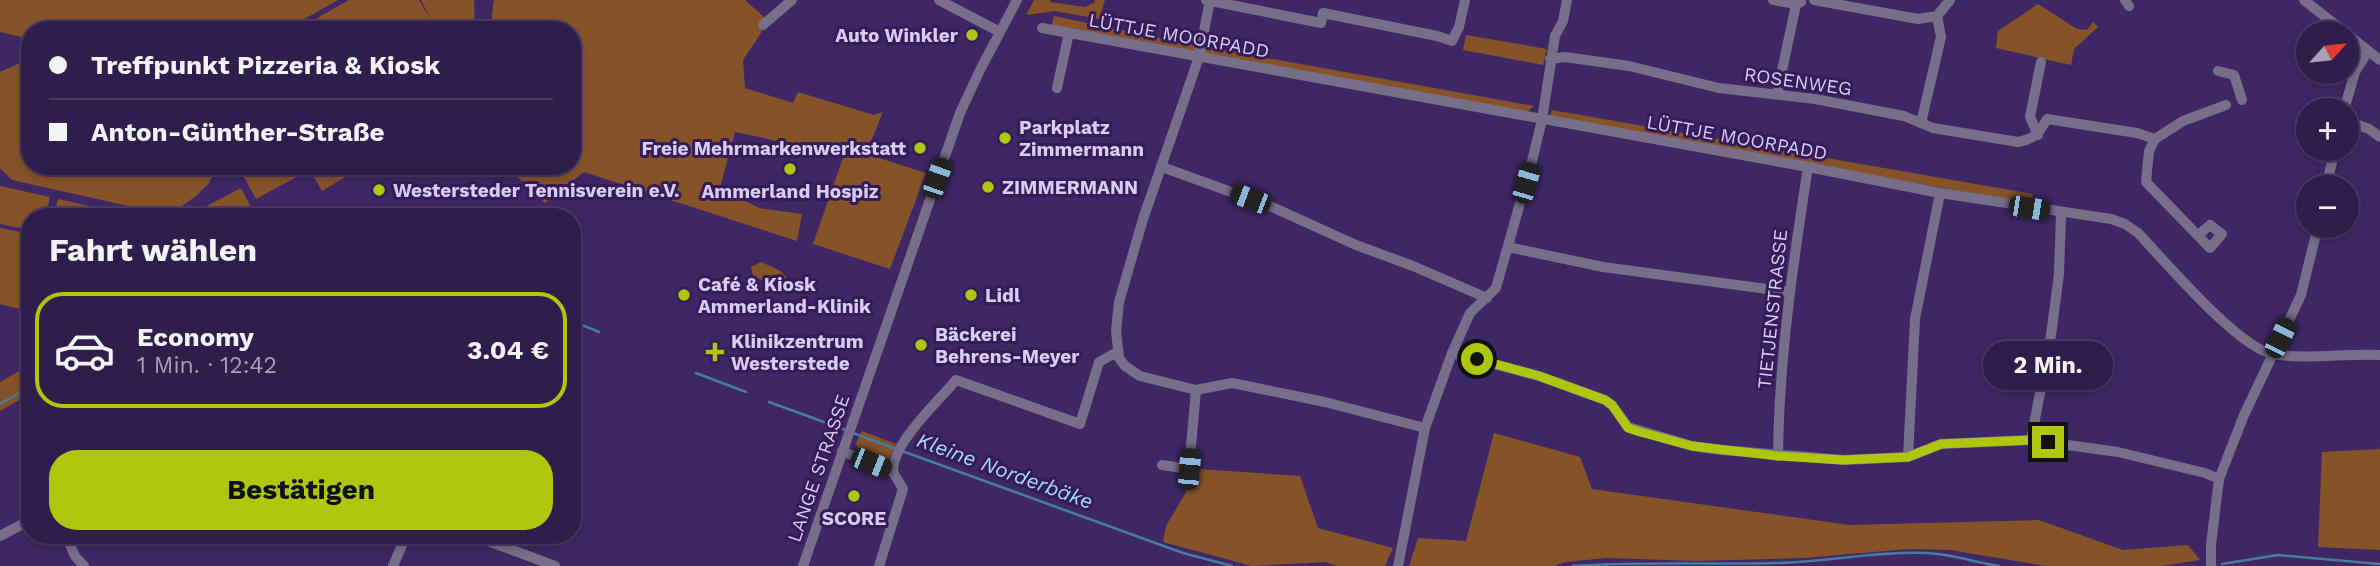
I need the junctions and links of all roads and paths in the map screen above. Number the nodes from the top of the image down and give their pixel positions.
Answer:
1 (793, 0) edge
2 (939, 0) edge
3 (1017, 0) edge
4 (1209, 0) edge
5 (1465, 0) edge
6 (1567, 0) edge
7 (1773, 0) edge
8 (1809, 0) edge
9 (1814, 0) edge
10 (1950, 0) edge
11 (2304, 0) edge
12 (1797, 2) edge
13 (1937, 16) junction
14 (2330, 21) edge
15 (763, 25) dead end
16 (1042, 28) dead end
17 (1001, 30) junction
18 (1069, 33) junction
19 (2359, 44) edge
20 (2368, 51) junction
21 (1199, 57) junction
22 (1550, 60) junction
23 (2380, 60) edge
24 (2040, 62) dead end
25 (2218, 71) dead end
26 (1057, 88) dead end
27 (1777, 94) junction
28 (2347, 98) edge
29 (2242, 100) dead end
30 (2226, 105) dead end
31 (1542, 120) junction
32 (1921, 123) junction
33 (2359, 125) edge
34 (2038, 135) junction
35 (2380, 137) edge
36 (2155, 139) junction
37 (1162, 167) junction
38 (1808, 167) junction
39 (1940, 193) junction
40 (2061, 213) junction
41 (2198, 236) dead end
42 (2315, 238) edge
43 (1508, 247) junction
44 (1789, 292) junction
45 (1488, 298) junction
46 (1117, 352) junction
47 (1452, 353) junction
48 (2272, 354) junction
49 (2380, 355) edge
50 (1196, 390) junction
51 (1080, 424) junction
52 (1425, 428) junction
53 (1075, 435) dead end
54 (2031, 440) junction
55 (843, 448) junction
56 (1778, 456) junction
57 (1908, 457) junction
58 (1162, 465) dead end
59 (893, 472) junction
60 (2219, 479) junction
61 (21, 525) edge
62 (0, 536) edge
63 (70, 544) edge
64 (403, 544) edge
65 (496, 544) edge
66 (2211, 560) edge
67 (84, 566) edge
68 (393, 566) edge
69 (555, 566) edge
70 (803, 566) edge
71 (879, 566) edge
72 (1398, 566) edge

1 - 15 street
2 - 17 street
3 - 17 street, LANGE STRASSE
4 - 5 street
4 - 21 street
6 - 22 street
7 - 12 street
8 - 12 street
9 - 13 street
10 - 13 street
11 - 14 street
12 - 27 street
13 - 32 street
16 - 18 street, LÜTTJE MOORPADD
17 - 55 street, LANGE STRASSE
18 - 21 street, LÜTTJE MOORPADD
18 - 26 street
19 - 20 street
20 - 23 street
20 - 28 street
21 - 31 street, LÜTTJE MOORPADD
21 - 37 street
22 - 27 street, ROSENWEG
22 - 31 street
24 - 34 street
25 - 29 street
27 - 32 street, ROSENWEG
30 - 36 street
31 - 38 street, LÜTTJE MOORPADD
31 - 43 street
32 - 34 street, ROSENWEG
33 - 35 street
34 - 36 street, ROSENWEG
36 - 41 street
37 - 45 street
37 - 46 street
38 - 39 street, LÜTTJE MOORPADD
38 - 44 street, TIETJENSTRASSE
39 - 40 street, LÜTTJE MOORPADD
39 - 57 street
40 - 48 street, LÜTTJE MOORPADD
40 - 54 street
42 - 48 street
43 - 44 street
43 - 45 street
44 - 56 street, TIETJENSTRASSE
45 - 47 street
46 - 50 street
46 - 51 street
47 - 52 street
47 - 56 street
48 - 49 street
48 - 60 street
50 - 52 street
50 - 58 street
51 - 53 street
51 - 59 street
52 - 72 street
54 - 57 street
54 - 60 street
55 - 59 street
55 - 70 street, LANGE STRASSE
56 - 57 street
59 - 71 street
60 - 66 street
61 - 62 street
63 - 67 street
64 - 68 street
65 - 69 street

